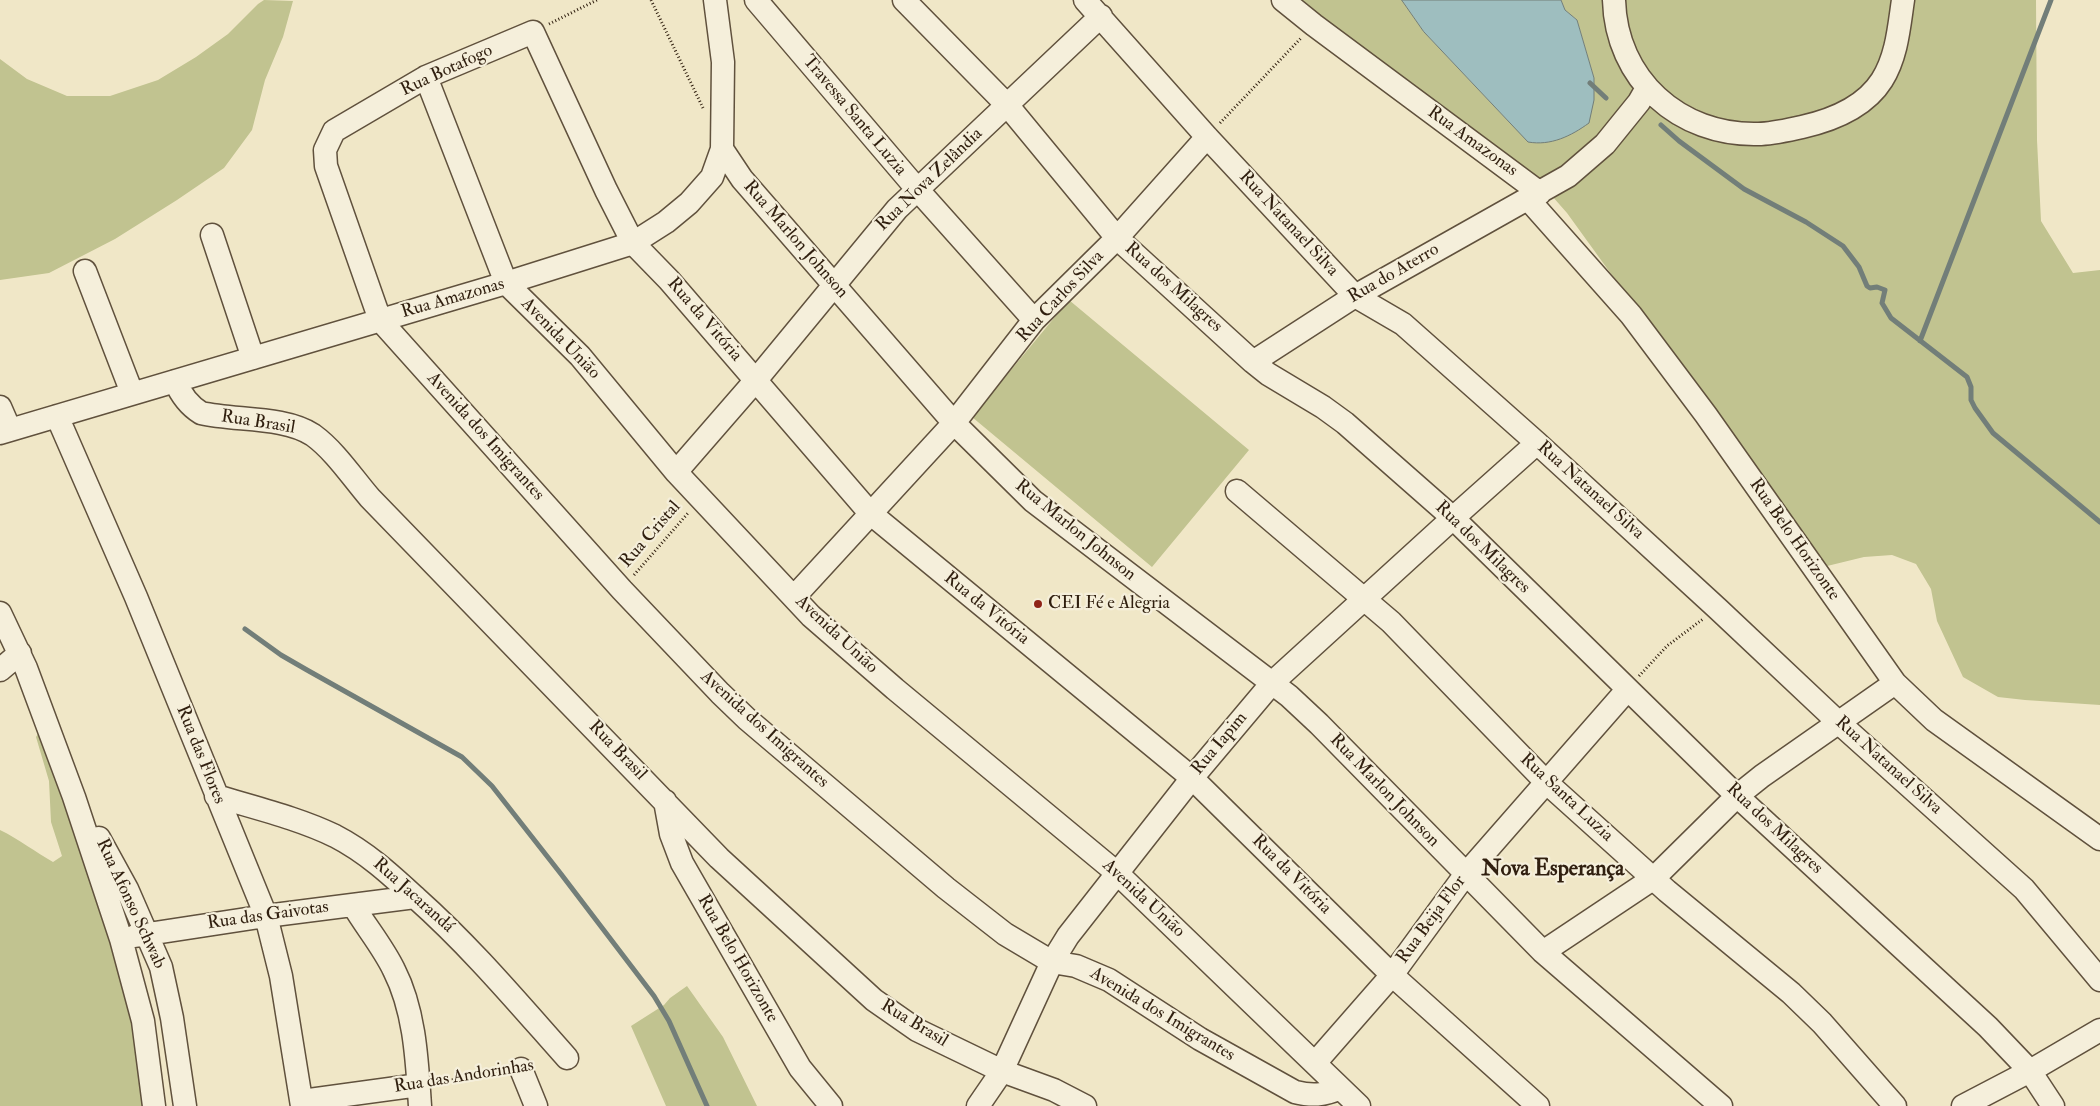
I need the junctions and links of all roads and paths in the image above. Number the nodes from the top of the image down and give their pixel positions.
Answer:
1 (597, 0) edge
2 (651, 0) edge
3 (715, 0) edge
4 (756, 0) edge
5 (904, 0) edge
6 (1085, 0) edge
7 (1283, 0) edge
8 (1614, 0) edge
9 (1903, 0) edge
10 (1101, 16) junction
11 (1314, 25) junction
12 (533, 32) junction
13 (426, 77) junction
14 (1647, 88) junction
15 (1008, 106) junction
16 (706, 115) dead end
17 (1207, 137) junction
18 (722, 150) junction
19 (326, 166) joint
20 (917, 189) junction
21 (1534, 196) junction
22 (212, 235) dead end
23 (1117, 238) junction
24 (633, 243) junction
25 (85, 272) dead end
26 (506, 283) junction
27 (835, 285) junction
28 (1355, 296) junction
29 (380, 320) junction
30 (1034, 320) junction
31 (254, 358) junction
32 (1254, 362) junction
33 (756, 380) junction
34 (175, 381) junction
35 (132, 393) junction
36 (0, 407) edge
37 (57, 416) junction
38 (954, 423) junction
39 (5, 432) edge
40 (1537, 443) junction
41 (676, 472) junction
42 (1237, 490) dead end
43 (701, 498) junction
44 (870, 513) junction
45 (1452, 518) junction
46 (622, 590) junction
47 (794, 597) junction
48 (1364, 598) junction
49 (1718, 609) junction
50 (0, 613) edge
51 (20, 654) junction
52 (0, 670) edge
53 (1272, 683) junction
54 (1895, 683) junction
55 (1627, 690) junction
56 (1838, 722) junction
57 (1192, 778) junction
58 (1546, 783) junction
59 (216, 796) junction
60 (1737, 796) junction
61 (74, 797) junction
62 (665, 801) junction
63 (2100, 839) edge
64 (1117, 874) junction
65 (1465, 875) junction
66 (1654, 878) junction
67 (415, 897) junction
68 (352, 905) junction
69 (266, 916) junction
70 (147, 934) junction
71 (121, 939) junction
72 (1543, 952) junction
73 (1052, 962) junction
74 (1392, 975) junction
75 (2100, 980) edge
76 (2100, 1030) edge
77 (567, 1058) dead end
78 (1315, 1063) junction
79 (521, 1069) joint
80 (1002, 1071) junction
81 (2030, 1071) junction
82 (1340, 1088) junction
83 (420, 1095) edge
84 (302, 1103) edge
85 (154, 1106) edge
86 (185, 1106) edge
87 (536, 1106) edge
88 (831, 1106) edge
89 (978, 1106) edge
90 (1085, 1106) edge
91 (1360, 1106) edge
92 (1538, 1106) edge
93 (1721, 1106) edge
94 (1895, 1106) edge
95 (1963, 1106) edge
96 (2053, 1106) edge

1 - 12 path
2 - 16 path
3 - 18 street, Rua Amazonas
4 - 20 street, Travessa Santa Luzia
5 - 15 street, Rua dos Milagres
6 - 10 street, Rua Natanael Silva
7 - 11 street, Rua Amazonas
8 - 14 street
9 - 14 street
10 - 15 street, Rua Nova Zelândia
10 - 17 street, Rua Natanael Silva
11 - 17 path
11 - 21 street, Rua Amazonas
12 - 13 street, Rua Botafogo
12 - 24 street, Rua da Vitória
13 - 19 street, Rua Botafogo
13 - 26 street, Avenida União
14 - 21 street
15 - 20 street, Rua Nova Zelândia
15 - 23 street, Rua dos Milagres
17 - 23 street, Rua Carlos Silva
17 - 28 street, Rua Natanael Silva
18 - 24 street, Rua Amazonas
18 - 27 street, Rua Marlon Johnson
19 - 29 street, Avenida dos Imigrantes
20 - 27 street, Rua Nova Zelândia
20 - 30 street, Travessa Santa Luzia
21 - 28 street, Rua do Aterro
21 - 54 street, Rua Belo Horizonte
22 - 31 street
23 - 30 street, Rua Carlos Silva
23 - 32 street, Rua dos Milagres
24 - 26 street, Rua Amazonas
24 - 33 street, Rua da Vitória
25 - 35 street
26 - 29 street, Rua Amazonas
26 - 41 street, Avenida União
27 - 33 street, Rua Nova Zelândia
27 - 38 street, Rua Marlon Johnson
28 - 32 street, Rua do Aterro
28 - 40 street, Rua Natanael Silva
29 - 31 street, Rua Amazonas
29 - 46 street, Avenida dos Imigrantes
30 - 38 street, Rua Carlos Silva
31 - 34 street, Rua Amazonas
32 - 45 street, Rua dos Milagres
33 - 41 street, Rua Nova Zelândia
33 - 44 street, Rua da Vitória
34 - 35 street, Rua Amazonas
34 - 62 street, Rua Brasil
35 - 37 street, Rua Amazonas
36 - 39 street
37 - 39 street, Rua Amazonas
37 - 59 street, Rua das Flores
38 - 44 street, Rua Carlos Silva
38 - 53 street, Rua Marlon Johnson
40 - 45 street, Rua Iapim
40 - 49 street, Rua Natanael Silva
41 - 43 street, Avenida União
42 - 48 street, Rua Santa Luzia
43 - 46 path, Rua Cristal
43 - 47 street, Avenida União
44 - 47 street, Rua Carlos Silva
44 - 57 street, Rua da Vitória
45 - 48 street, Rua Iapim
45 - 55 street, Rua dos Milagres
46 - 73 street, Avenida dos Imigrantes
47 - 64 street, Avenida União
48 - 53 street, Rua Iapim
48 - 58 street, Rua Santa Luzia
49 - 55 path
49 - 56 street, Rua Natanael Silva
50 - 51 street, Rua Afonso Schwab
51 - 52 street
51 - 61 street, Rua Afonso Schwab
53 - 57 street, Rua Iapim
53 - 65 street, Rua Marlon Johnson
54 - 56 street
54 - 63 street, Rua Belo Horizonte
55 - 58 street, Rua Beija Flor
55 - 60 street, Rua dos Milagres
56 - 60 street
56 - 75 street, Rua Natanael Silva
57 - 64 street, Rua Iapim
57 - 74 street, Rua da Vitória
58 - 65 street, Rua Beija Flor
58 - 66 street, Rua Santa Luzia
59 - 67 street, Rua Jacarandá
59 - 69 street, Rua das Flores
60 - 66 street
60 - 81 street, Rua dos Milagres
61 - 70 street, Rua Afonso Schwab
61 - 71 street, Rua Afonso Schwab
62 - 80 street, Rua Brasil
62 - 88 street, Rua Belo Horizonte
64 - 73 street, Rua Iapim
64 - 78 street, Avenida União
65 - 72 street, Rua Marlon Johnson
65 - 74 street, Rua Beija Flor
66 - 72 street
66 - 94 street, Rua Santa Luzia
67 - 68 street, Rua das Gaivotas
67 - 77 street, Rua Jacarandá
68 - 69 street, Rua das Gaivotas
68 - 83 street
69 - 70 street, Rua das Gaivotas
69 - 84 street, Rua das Flores
70 - 71 street, Rua das Gaivotas
70 - 86 street, Rua Afonso Schwab
71 - 85 street, Rua Afonso Schwab
72 - 93 street, Rua Marlon Johnson
73 - 80 street, Rua Iapim
73 - 82 street, Avenida dos Imigrantes
74 - 78 street, Rua Beija Flor
74 - 92 street, Rua da Vitória
76 - 81 street
78 - 82 street, Avenida União
79 - 83 path, Rua das Andorinhas
79 - 87 street
80 - 89 street, Rua Iapim
80 - 90 street, Rua Brasil
81 - 95 street
81 - 96 street, Rua dos Milagres
82 - 91 street, Avenida União
83 - 84 street, Rua das Andorinhas

